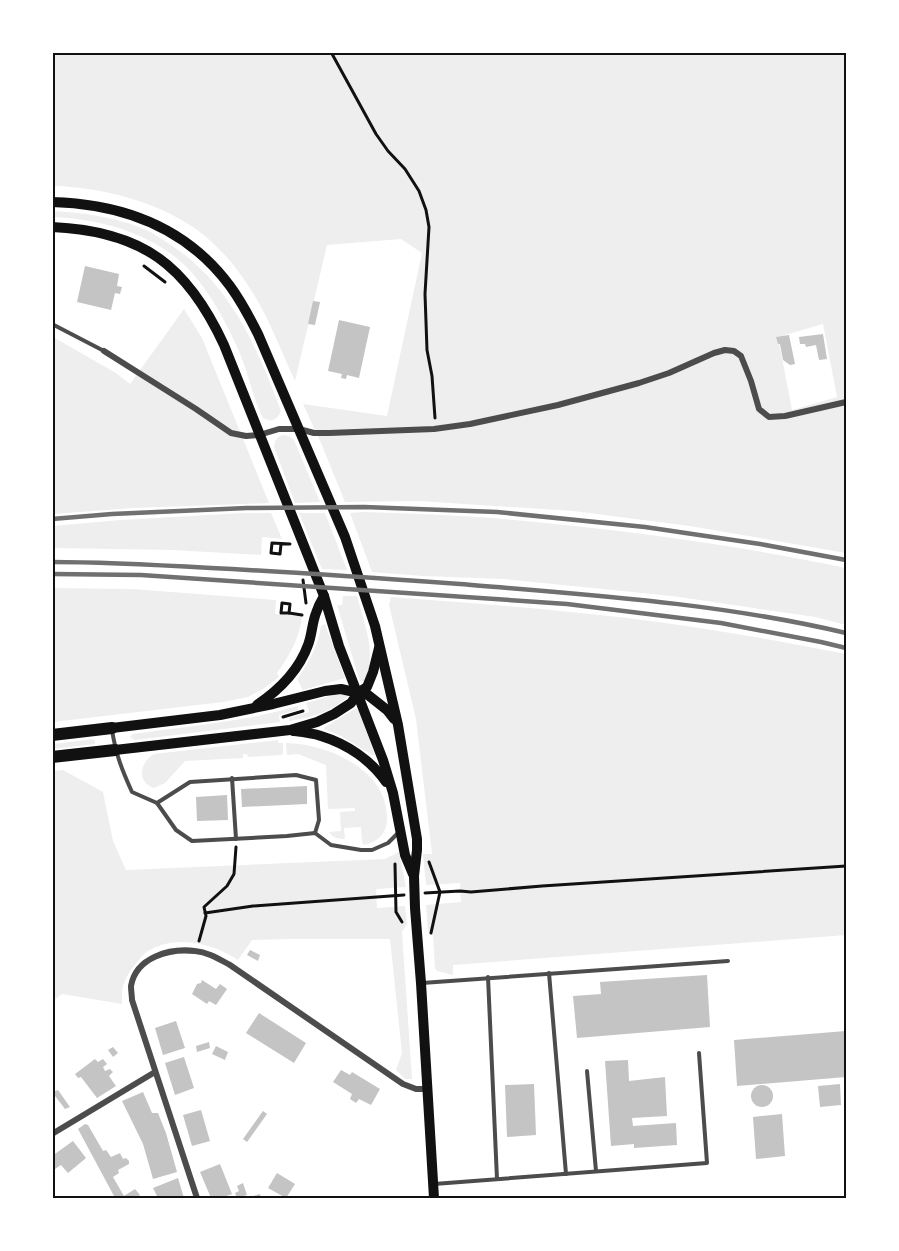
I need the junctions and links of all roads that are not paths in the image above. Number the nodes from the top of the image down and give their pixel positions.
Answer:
1 (52, 202) edge
2 (52, 227) edge
3 (52, 324) edge
4 (104, 351) joint
5 (846, 402) edge
6 (299, 429) junction
7 (259, 435) junction
8 (324, 596) junction
9 (380, 645) junction
10 (358, 693) junction
11 (252, 708) junction
12 (398, 725) junction
13 (112, 728) junction
14 (290, 730) junction
15 (52, 735) edge
16 (115, 750) junction
17 (52, 757) edge
18 (232, 778) junction
19 (393, 793) junction
20 (157, 803) junction
21 (401, 830) junction
22 (315, 833) junction
23 (236, 839) junction
24 (414, 876) junction
25 (728, 960) dead end
26 (549, 973) junction
27 (488, 977) junction
28 (421, 983) junction
29 (699, 1053) dead end
30 (587, 1071) dead end
31 (155, 1072) junction
32 (428, 1089) junction
33 (52, 1134) edge
34 (596, 1172) junction
35 (566, 1174) junction
36 (497, 1179) junction
37 (433, 1184) junction
38 (197, 1198) edge
39 (434, 1198) edge

1 - 6 main road
2 - 7 main road
3 - 4 lane
4 - 7 street
5 - 6 street
6 - 7 street
6 - 9 main road
7 - 8 main road
8 - 10 main road
8 - 11 main road
9 - 10 main road
9 - 12 main road
10 - 11 main road
10 - 12 main road
10 - 14 main road
10 - 19 main road
11 - 13 main road
12 - 24 main road
13 - 15 highway
13 - 16 lane
14 - 16 main road
14 - 19 main road
16 - 17 highway
16 - 20 lane
18 - 20 lane
18 - 22 lane
18 - 23 lane
19 - 21 main road
20 - 23 lane
21 - 22 lane
21 - 24 main road
22 - 23 lane
24 - 28 main road
25 - 26 lane
26 - 27 lane
26 - 35 lane
27 - 28 lane
27 - 36 lane
28 - 32 main road
29 - 34 lane
30 - 34 lane
31 - 32 street
31 - 33 street
31 - 38 street
32 - 37 main road
34 - 35 lane
35 - 36 lane
36 - 37 lane
37 - 39 main road

